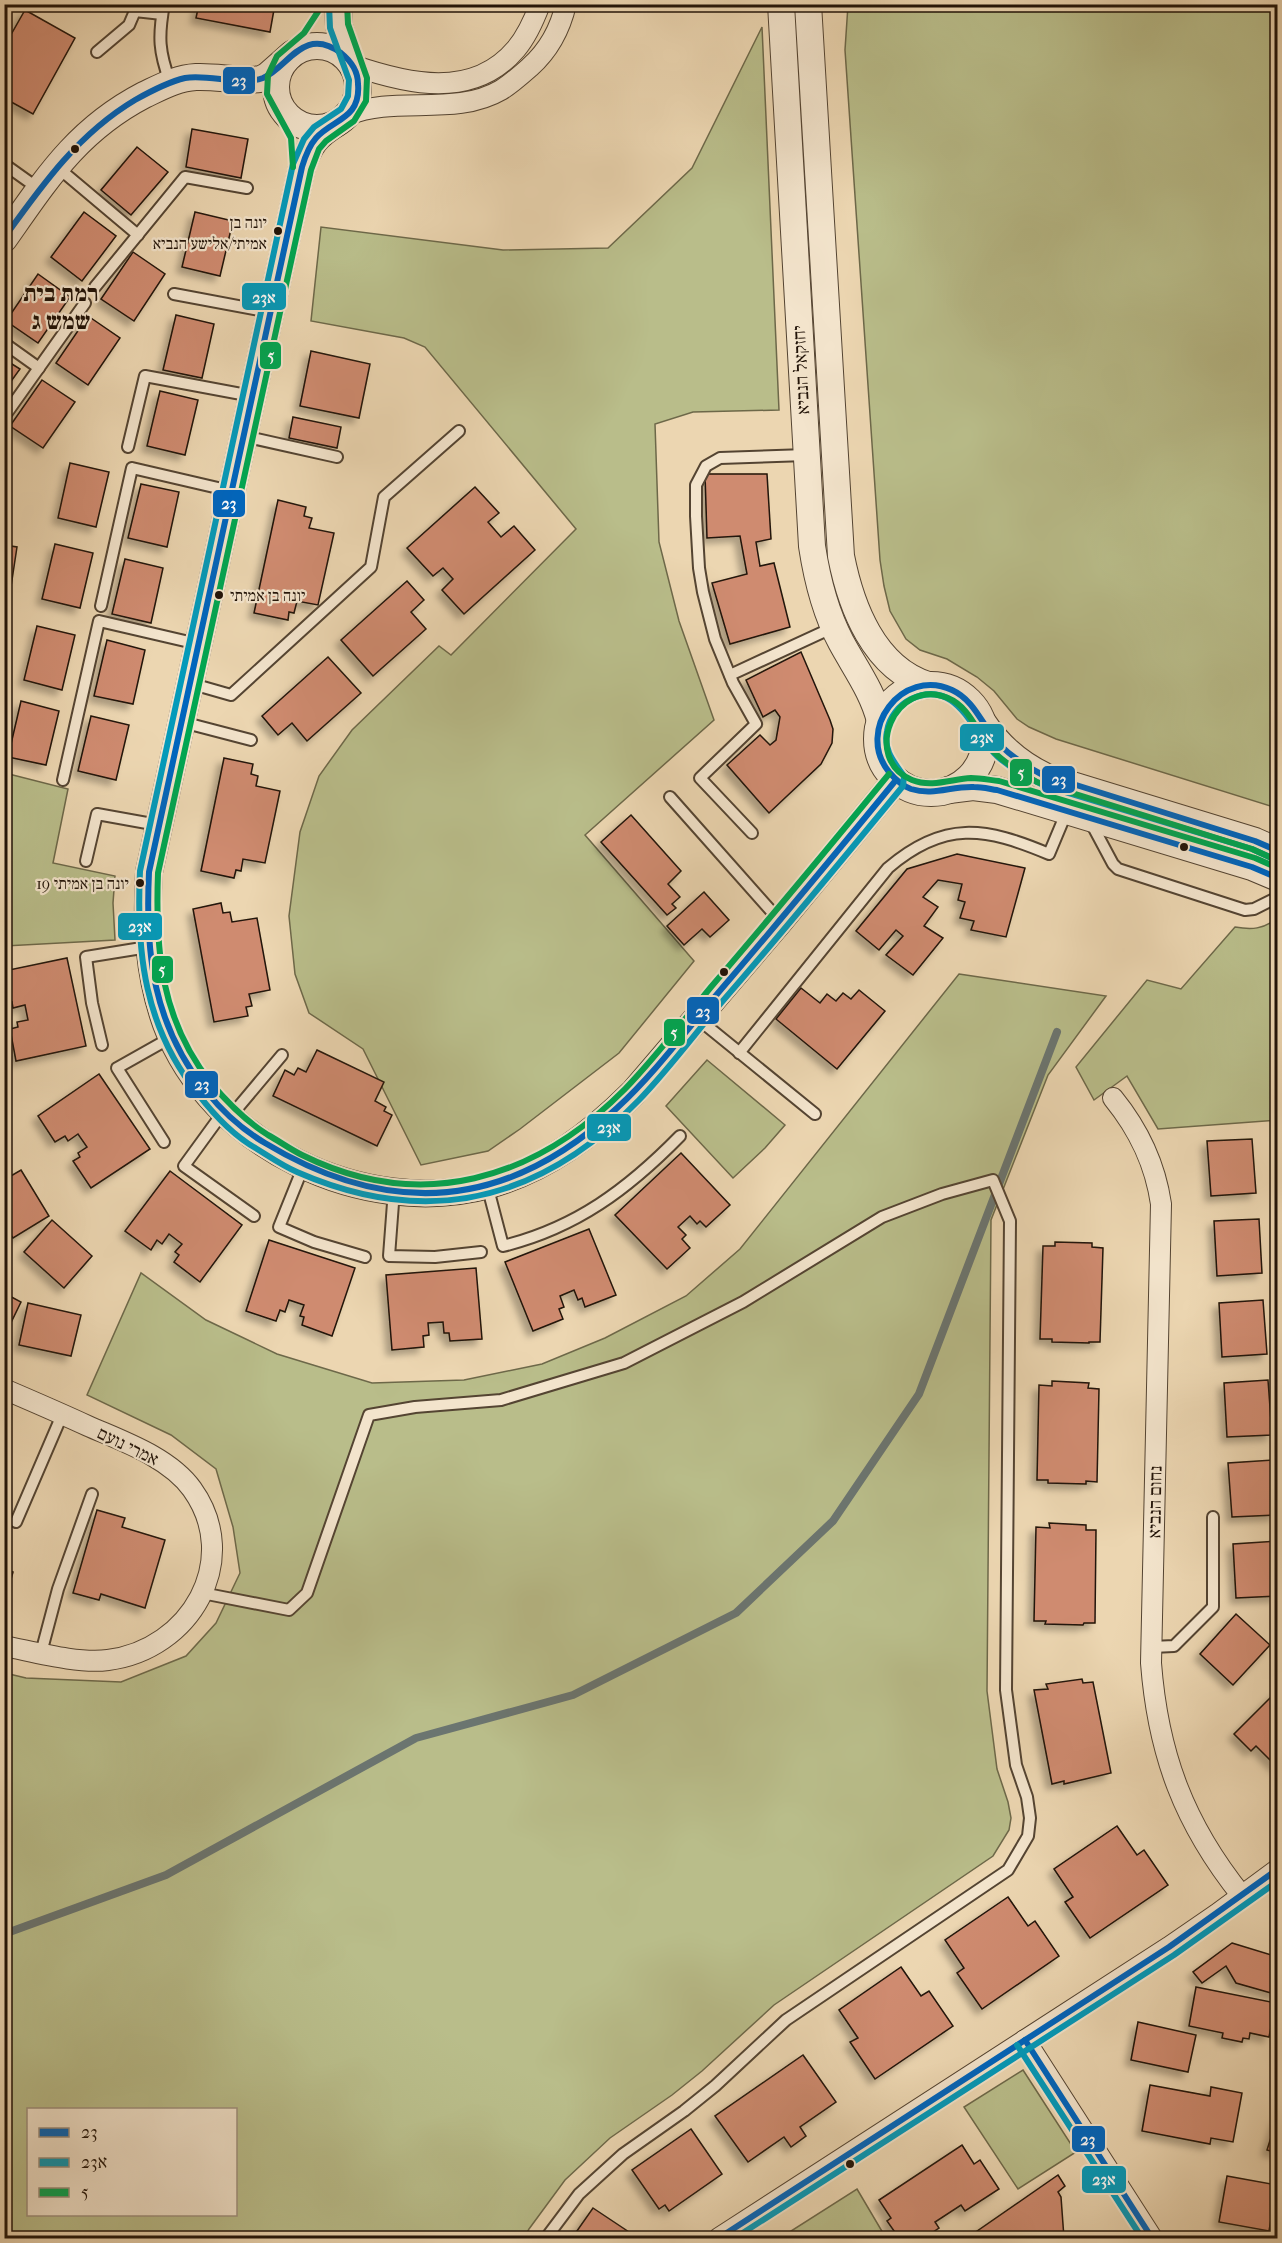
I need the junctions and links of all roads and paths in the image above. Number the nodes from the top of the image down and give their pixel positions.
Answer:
1 (336, 4) edge
2 (540, 4) edge
3 (566, 4) edge
4 (781, 4) edge
5 (808, 4) edge
6 (163, 9) edge
7 (96, 52) dead end
8 (296, 52) junction
9 (351, 63) junction
10 (254, 80) junction
11 (170, 82) junction
12 (281, 106) junction
13 (342, 119) junction
14 (4, 164) edge
15 (56, 166) junction
16 (302, 167) junction
17 (247, 188) dead end
18 (39, 189) junction
19 (138, 235) junction
20 (4, 239) edge
21 (95, 287) dead end
22 (174, 294) dead end
23 (85, 303) dead end
24 (270, 312) junction
25 (4, 343) edge
26 (39, 368) junction
27 (252, 396) junction
28 (4, 417) edge
29 (459, 431) dead end
30 (243, 436) junction
31 (128, 447) dead end
32 (806, 454) junction
33 (337, 457) dead end
34 (231, 491) junction
35 (101, 606) dead end
36 (834, 627) junction
37 (198, 644) junction
38 (730, 675) junction
39 (189, 683) junction
40 (928, 685) junction
41 (880, 721) junction
42 (981, 721) junction
43 (181, 722) junction
44 (251, 740) dead end
45 (63, 780) dead end
46 (896, 780) junction
47 (949, 790) junction
48 (670, 797) dead end
49 (1078, 814) junction
50 (158, 825) junction
51 (752, 833) dead end
52 (1278, 851) edge
53 (86, 861) dead end
54 (1278, 878) edge
55 (1278, 897) edge
56 (780, 921) junction
57 (148, 946) junction
58 (697, 1018) junction
59 (172, 1037) junction
60 (102, 1045) dead end
61 (739, 1053) junction
62 (282, 1055) dead end
63 (1113, 1098) dead end
64 (227, 1114) junction
65 (815, 1114) dead end
66 (680, 1136) dead end
67 (164, 1142) dead end
68 (304, 1165) junction
69 (488, 1185) junction
70 (394, 1190) junction
71 (254, 1216) dead end
72 (481, 1252) dead end
73 (365, 1257) dead end
74 (4, 1389) edge
75 (63, 1414) junction
76 (93, 1494) dead end
77 (1213, 1517) dead end
78 (16, 1522) dead end
79 (197, 1602) junction
80 (4, 1647) edge
81 (1152, 1647) junction
82 (41, 1653) junction
83 (1278, 1869) edge
84 (1242, 1896) junction
85 (1025, 2040) junction
86 (546, 2238) edge
87 (719, 2238) edge
88 (1152, 2238) edge

1 - 8 street
1 - 9 street
2 - 9 street
3 - 13 street
4 - 32 street, יחזקאל הנביא
5 - 40 street, יחזקאל הנביא
6 - 7 lane
6 - 11 lane
8 - 9 street
8 - 10 street
8 - 12 street
9 - 13 street
10 - 11 street
10 - 12 street
11 - 15 street
12 - 13 street
12 - 16 street
13 - 16 street
14 - 18 lane
15 - 18 street
15 - 19 lane
16 - 24 street
17 - 19 lane
18 - 20 street
19 - 21 lane
22 - 24 lane
23 - 26 lane
24 - 27 street
25 - 26 lane
26 - 28 lane
27 - 30 street
27 - 31 lane
29 - 39 lane
30 - 33 lane
30 - 34 street
32 - 36 street, יחזקאל הנביא
32 - 38 lane
34 - 35 lane
34 - 37 street
36 - 38 lane
36 - 41 street, יחזקאל הנביא
37 - 39 street
37 - 45 lane
38 - 51 lane
39 - 43 street
40 - 41 street
40 - 42 street
41 - 46 street
42 - 47 street
42 - 52 street
43 - 44 lane
43 - 50 street
46 - 47 street
46 - 56 street
47 - 49 street
48 - 56 lane
49 - 54 street
49 - 55 lane
49 - 61 lane
50 - 53 lane
50 - 57 street
56 - 58 street
57 - 59 street
57 - 60 lane
58 - 61 lane
58 - 69 street
59 - 64 street
59 - 67 lane
61 - 65 lane
62 - 64 lane
63 - 81 street, נחום הנביא
64 - 68 street
64 - 71 lane
66 - 69 lane
68 - 70 street
68 - 73 lane
69 - 70 street
70 - 72 lane
74 - 75 street, אמרי נועם
75 - 78 lane
75 - 79 street, אמרי נועם
76 - 82 lane
77 - 81 lane
79 - 82 street
79 - 86 lane
80 - 82 street
81 - 84 street, נחום הנביא
83 - 84 street
84 - 85 street
85 - 87 street
85 - 88 street

